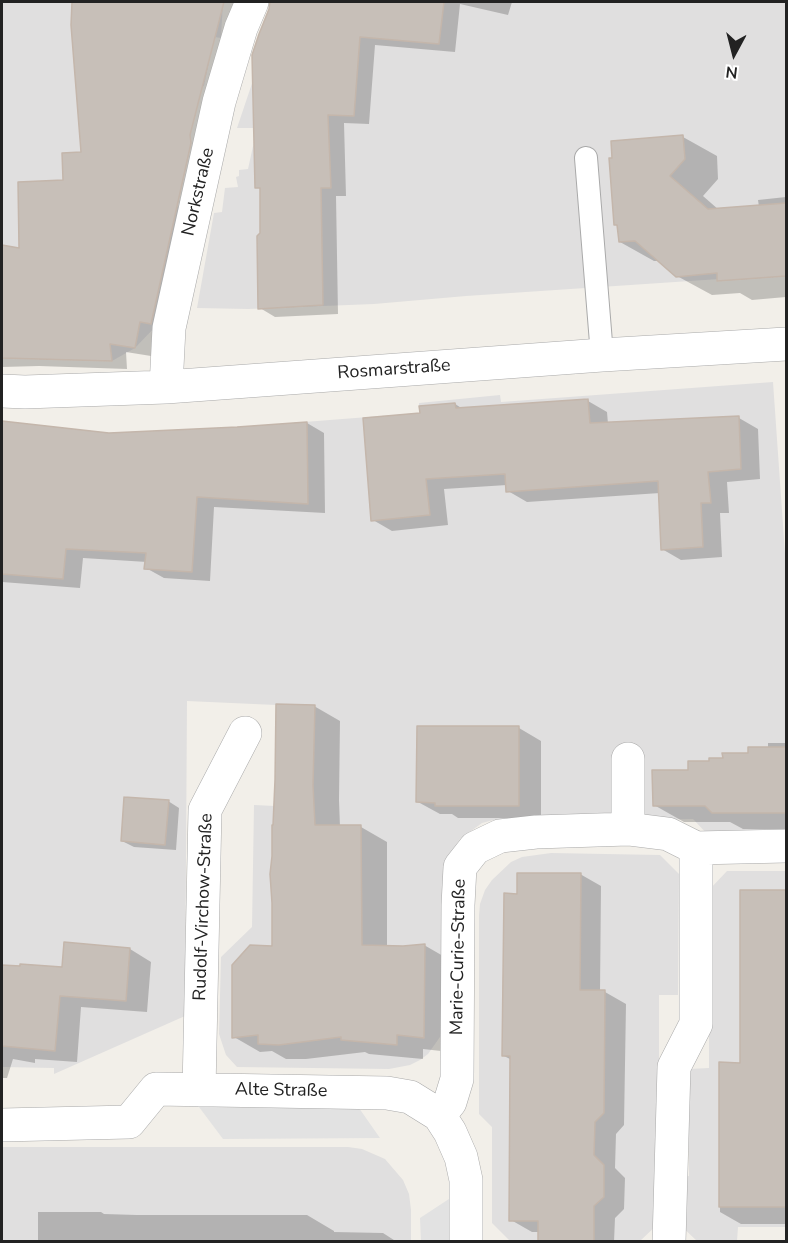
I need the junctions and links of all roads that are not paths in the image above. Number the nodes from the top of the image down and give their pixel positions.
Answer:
1 (252, 2) edge
2 (586, 158) dead end
3 (786, 344) edge
4 (602, 355) junction
5 (166, 387) junction
6 (2, 390) edge
7 (245, 733) dead end
8 (628, 759) dead end
9 (628, 829) junction
10 (786, 846) edge
11 (696, 848) junction
12 (200, 1090) junction
13 (440, 1114) junction
14 (2, 1125) edge
15 (466, 1242) edge
16 (669, 1242) edge

1 - 5 street, Norkstraße
2 - 4 lane
3 - 4 street, Rosmarstraße
4 - 5 street, Rosmarstraße
5 - 6 street, Rosmarstraße
7 - 12 street, Rudolf-Virchow-Straße
8 - 9 street
9 - 11 street, Marie-Curie-Straße
9 - 13 street, Marie-Curie-Straße
10 - 11 street, Marie-Curie-Straße
11 - 16 street
12 - 13 street, Alte Straße
12 - 14 street, Alte Straße
13 - 15 street

